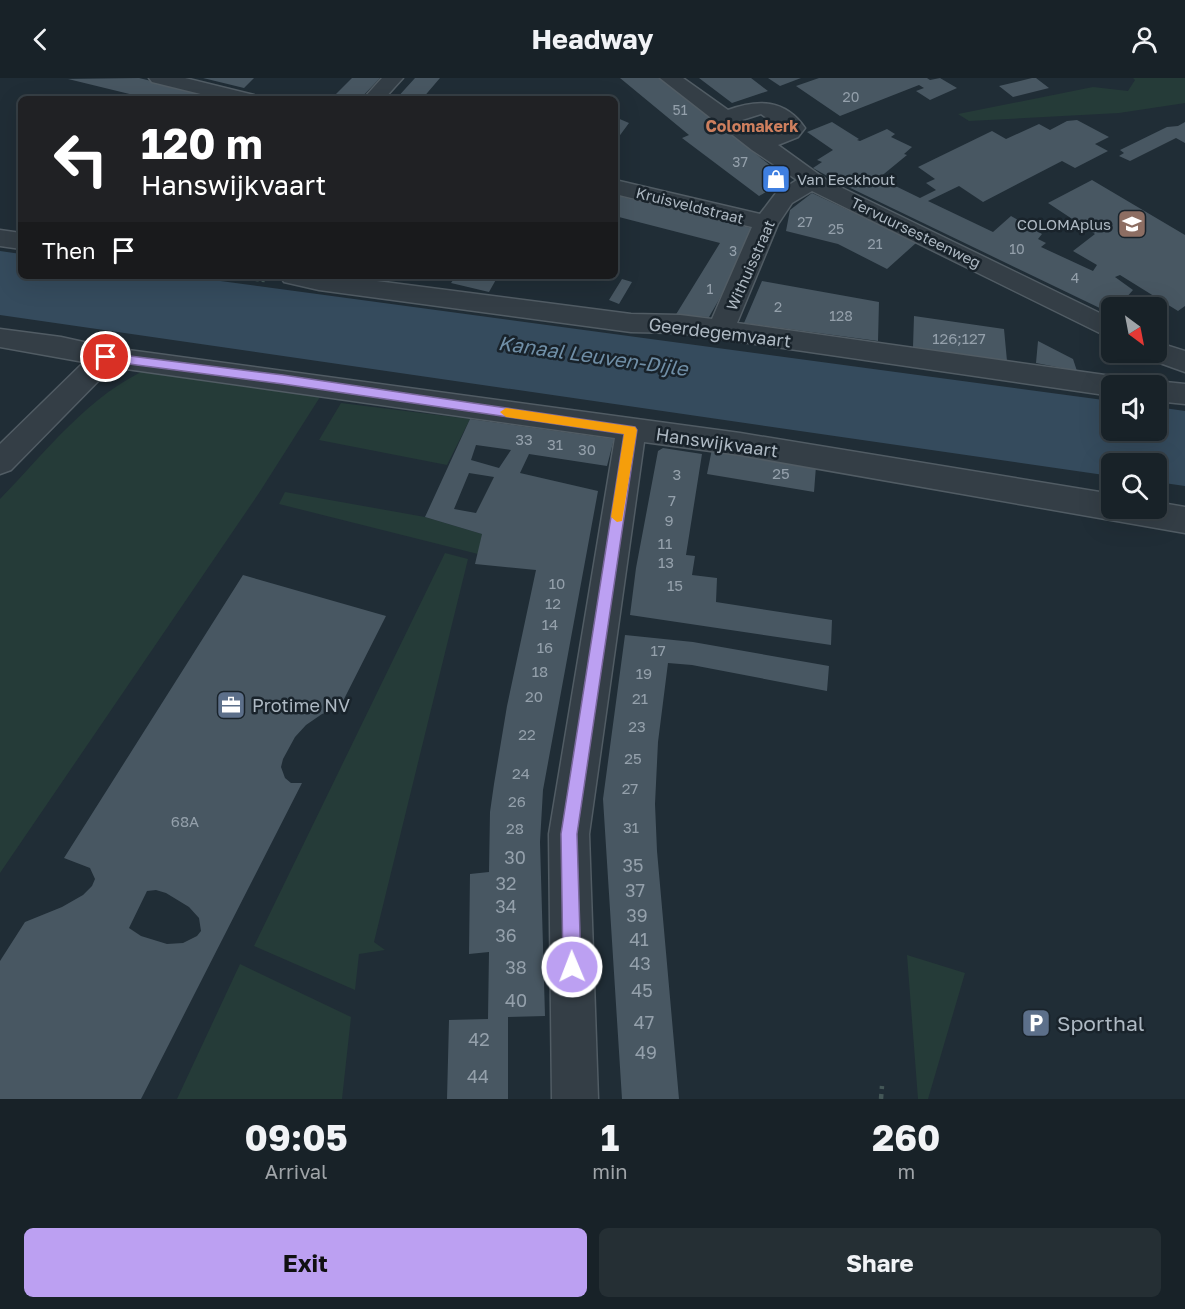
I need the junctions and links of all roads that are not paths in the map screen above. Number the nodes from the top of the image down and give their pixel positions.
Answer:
1 (159, 78) edge
2 (393, 78) edge
3 (670, 78) edge
4 (185, 81) edge
5 (237, 96) edge
6 (376, 96) edge
7 (725, 119) junction
8 (760, 145) junction
9 (812, 181) junction
10 (618, 188) edge
11 (766, 223) junction
12 (0, 238) edge
13 (18, 241) edge
14 (306, 279) edge
15 (1101, 325) edge
16 (721, 330) junction
17 (0, 338) edge
18 (1167, 355) edge
19 (106, 357) junction
20 (1185, 362) edge
21 (1101, 384) edge
22 (1167, 392) edge
23 (1185, 394) edge
24 (631, 430) junction
25 (0, 462) edge
26 (1101, 505) edge
27 (1167, 517) edge
28 (1185, 520) edge
29 (575, 1099) edge

1 - 4 street
2 - 6 street
3 - 7 street, Tervuursesteenweg
4 - 5 street
7 - 8 street, Tervuursesteenweg
7 - 8 street
8 - 9 street, Tervuursesteenweg
9 - 11 street, Withuisstraat
9 - 15 street, Tervuursesteenweg
10 - 11 street, Kruisveldstraat
11 - 16 street, Withuisstraat
12 - 13 street
14 - 16 street, Geerdegemvaart
16 - 21 street, Geerdegemvaart
17 - 19 street, Hanswijkvaart
18 - 20 street
19 - 24 street, Hanswijkvaart
19 - 25 street
22 - 23 street
24 - 26 street, Hanswijkvaart
24 - 29 street
27 - 28 street

